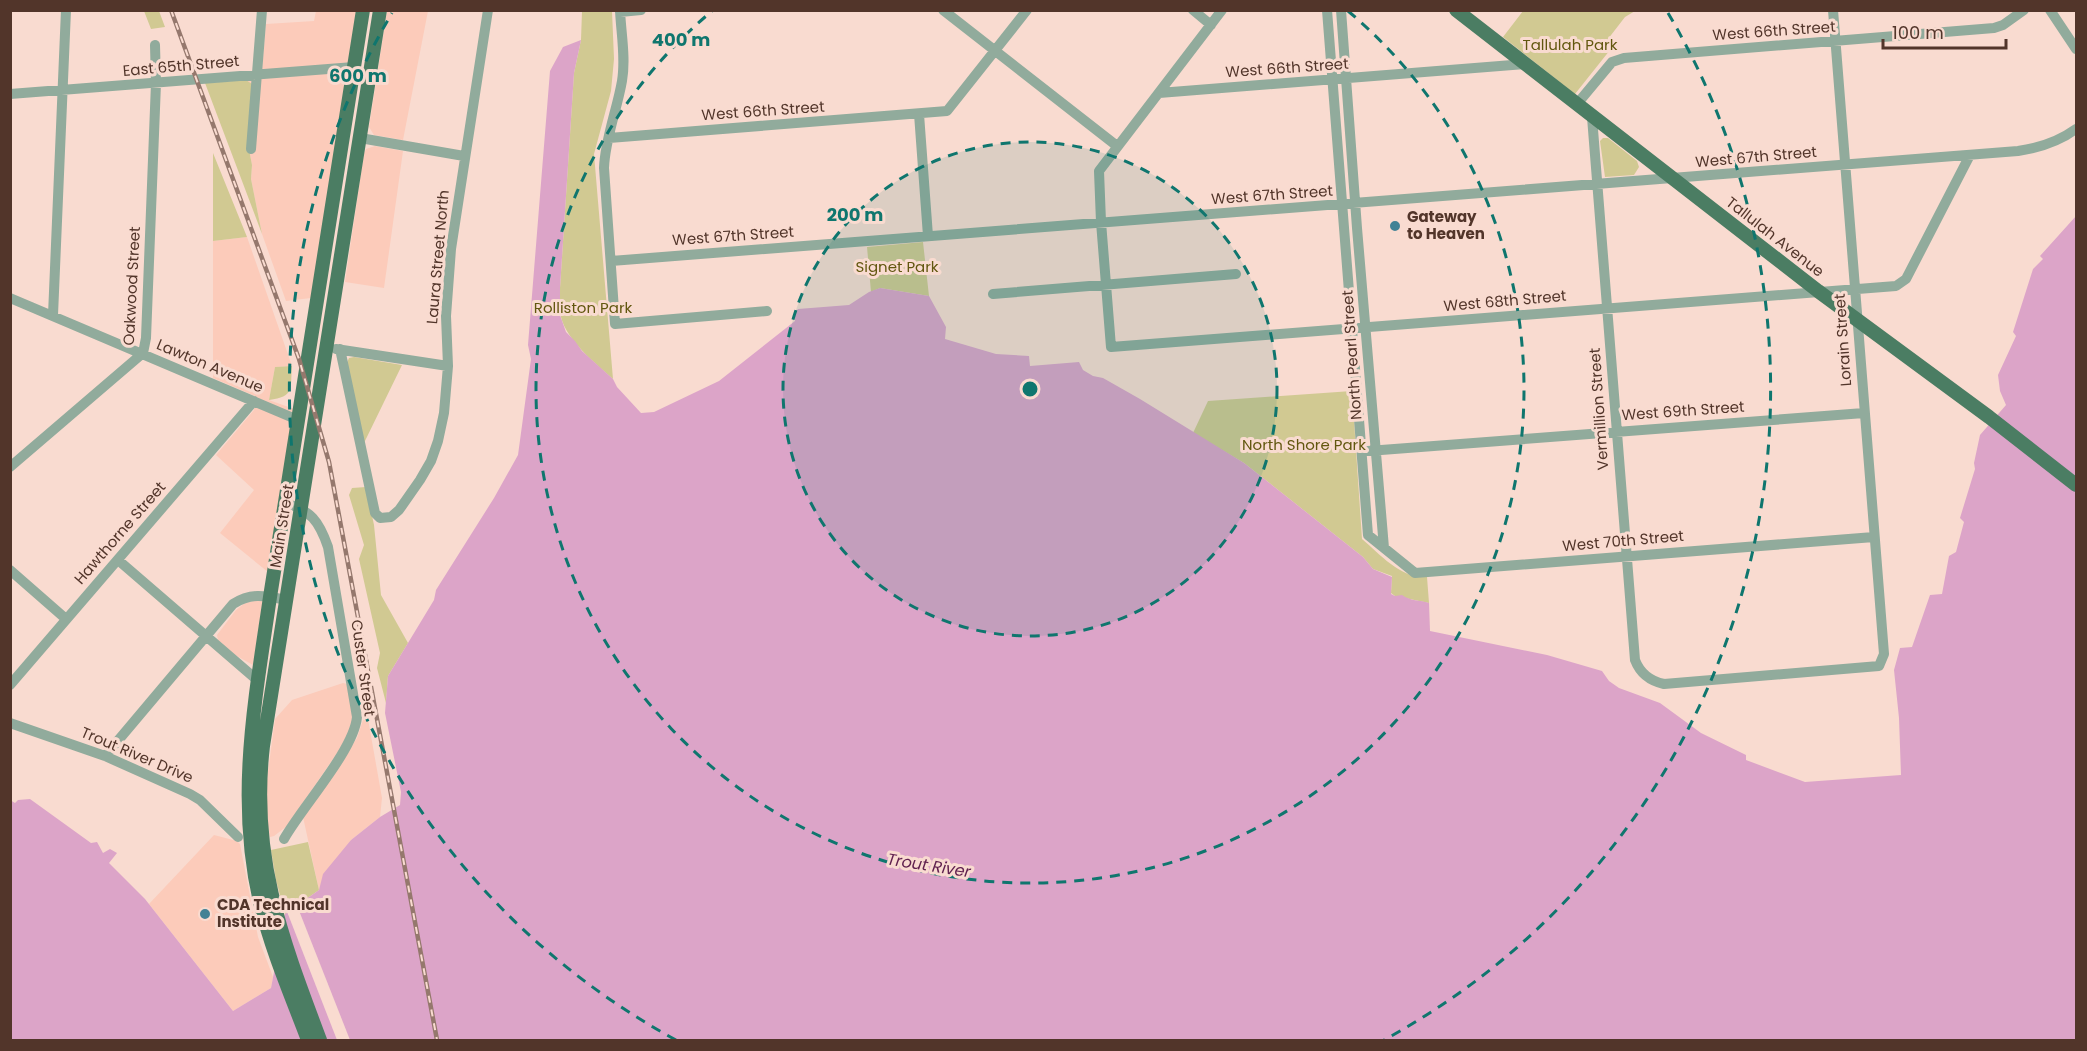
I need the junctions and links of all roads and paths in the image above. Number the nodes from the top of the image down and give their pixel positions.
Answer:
1 (66, 10) edge
2 (262, 10) edge
3 (363, 10) edge
4 (380, 10) edge
5 (488, 10) edge
6 (641, 10) edge
7 (943, 10) edge
8 (1027, 10) edge
9 (1193, 10) edge
10 (1222, 10) edge
11 (1327, 10) edge
12 (1341, 10) edge
13 (1456, 10) edge
14 (1833, 10) edge
15 (2024, 10) edge
16 (2050, 10) edge
17 (620, 11) edge
18 (1211, 25) junction
19 (1835, 41) junction
20 (155, 45) dead end
21 (2076, 49) edge
22 (996, 51) junction
23 (1525, 64) junction
24 (354, 67) junction
25 (257, 75) junction
26 (1347, 79) junction
27 (1332, 80) junction
28 (156, 83) junction
29 (62, 90) junction
30 (1159, 93) junction
31 (10, 94) edge
32 (1577, 104) junction
33 (919, 114) junction
34 (1592, 117) junction
35 (2076, 129) edge
36 (360, 138) junction
37 (609, 138) junction
38 (1117, 146) junction
39 (251, 149) dead end
40 (1970, 155) junction
41 (464, 156) junction
42 (1845, 165) junction
43 (1672, 179) junction
44 (1597, 185) junction
45 (352, 187) junction
46 (1355, 204) junction
47 (1341, 205) junction
48 (1101, 222) junction
49 (928, 236) junction
50 (611, 261) junction
51 (1236, 274) dead end
52 (1106, 285) junction
53 (319, 287) junction
54 (1855, 289) junction
55 (336, 290) junction
56 (1818, 291) junction
57 (993, 294) dead end
58 (10, 298) edge
59 (1606, 307) junction
60 (767, 310) dead end
61 (53, 315) junction
62 (1857, 321) junction
63 (1366, 327) junction
64 (1351, 328) junction
65 (334, 348) junction
66 (143, 354) junction
67 (448, 366) junction
68 (254, 401) junction
69 (1864, 413) junction
70 (298, 420) junction
71 (1616, 431) junction
72 (1374, 451) junction
73 (1362, 452) junction
74 (10, 467) edge
75 (2076, 485) edge
76 (285, 503) junction
77 (301, 508) junction
78 (1874, 537) junction
79 (1384, 548) junction
80 (1625, 555) junction
81 (118, 560) junction
82 (10, 570) edge
83 (270, 597) junction
84 (287, 600) junction
85 (66, 619) junction
86 (206, 636) junction
87 (257, 680) junction
88 (1664, 684) joint
89 (10, 685) edge
90 (10, 723) edge
91 (105, 756) junction
92 (254, 815) junction
93 (238, 837) dead end
94 (284, 839) dead end
95 (308, 1041) edge
96 (320, 1041) edge

1 - 29 street
2 - 25 street
3 - 24 main road, Main Street
4 - 36 main road, Main Street
5 - 41 street, Laura Street North
6 - 17 street
7 - 22 street
8 - 22 street, West 66th Street
9 - 18 street
10 - 18 street
11 - 27 street, North Pearl Street
12 - 26 street, North Pearl Street
13 - 23 main road, Tallulah Avenue
14 - 19 street, Lorain Street
15 - 19 street, West 66th Street
16 - 21 street
17 - 37 street
18 - 30 street
19 - 32 street, West 66th Street
19 - 42 street, Lorain Street
20 - 28 street, Oakwood Street
22 - 33 street, West 66th Street
22 - 38 street
23 - 26 street, West 66th Street
23 - 32 main road, Tallulah Avenue
24 - 25 street, East 65th Street
24 - 45 main road
24 - 53 main road, Main Street
25 - 28 street, East 65th Street
25 - 39 street
26 - 27 street, West 66th Street
26 - 46 street, North Pearl Street
27 - 30 street, West 66th Street
27 - 47 street, North Pearl Street
28 - 29 street, East 65th Street
28 - 66 street, Oakwood Street
29 - 31 street, East 65th Street
29 - 61 street
30 - 38 street
32 - 34 main road, Tallulah Avenue
33 - 37 street, West 66th Street
33 - 49 street
34 - 43 main road, Tallulah Avenue
34 - 44 street, Vermillion Street
35 - 40 street, West 67th Street
36 - 41 street
36 - 45 main road, Main Street
37 - 50 street
38 - 48 street
40 - 42 street, West 67th Street
40 - 54 street, West 68th Street
41 - 67 street, Laura Street North
42 - 43 street, West 67th Street
42 - 54 street, Lorain Street
43 - 44 street, West 67th Street
43 - 56 main road, Tallulah Avenue
44 - 46 street, West 67th Street
44 - 59 street, Vermillion Street
45 - 55 main road, Main Street
46 - 47 street, West 67th Street
46 - 63 street, North Pearl Street
47 - 48 street, West 67th Street
47 - 64 street, North Pearl Street
48 - 49 street, West 67th Street
48 - 52 street
49 - 50 street, West 67th Street
50 - 60 street
51 - 52 street
52 - 57 street
52 - 64 street, West 68th Street
53 - 55 street
53 - 70 main road, Main Street
54 - 56 street, West 68th Street
54 - 62 street, Lorain Street
55 - 65 main road, Main Street
56 - 59 street, West 68th Street
56 - 62 main road, Tallulah Avenue
58 - 61 street, Lawton Avenue
59 - 63 street, West 68th Street
59 - 71 street, Vermillion Street
61 - 66 street, Lawton Avenue
62 - 69 street, Lorain Street
62 - 75 main road, Tallulah Avenue
63 - 64 street, West 68th Street
63 - 72 street, North Pearl Street
64 - 73 street, North Pearl Street
65 - 67 street
65 - 67 street, Laura Street North
65 - 77 main road, Main Street
66 - 68 street, Lawton Avenue
66 - 74 street, Oakwood Street
68 - 70 street, Lawton Avenue
68 - 81 street, Hawthorne Street
69 - 71 street, West 69th Street
69 - 78 street, Lorain Street
70 - 76 main road, Main Street
71 - 72 street, West 69th Street
71 - 80 street, Vermillion Street
72 - 73 street, West 69th Street
72 - 79 street, North Pearl Street
73 - 79 street, North Pearl Street
76 - 77 street, Custer Street
76 - 83 main road, Main Street
77 - 84 main road, Main Street
77 - 94 street, Custer Street
78 - 80 street, West 70th Street
78 - 88 street, Lorain Street
79 - 80 street, West 70th Street
80 - 88 street, Vermillion Street
81 - 85 street, Hawthorne Street
81 - 86 street
82 - 85 street
83 - 84 street
83 - 86 street
83 - 87 main road, Main Street
84 - 92 main road, Main Street
85 - 89 street, Hawthorne Street
86 - 87 street
86 - 91 street
87 - 92 main road, Main Street
90 - 91 street, Trout River Drive
91 - 93 street, Trout River Drive
92 - 95 main road, Main Street
92 - 96 main road, Main Street

